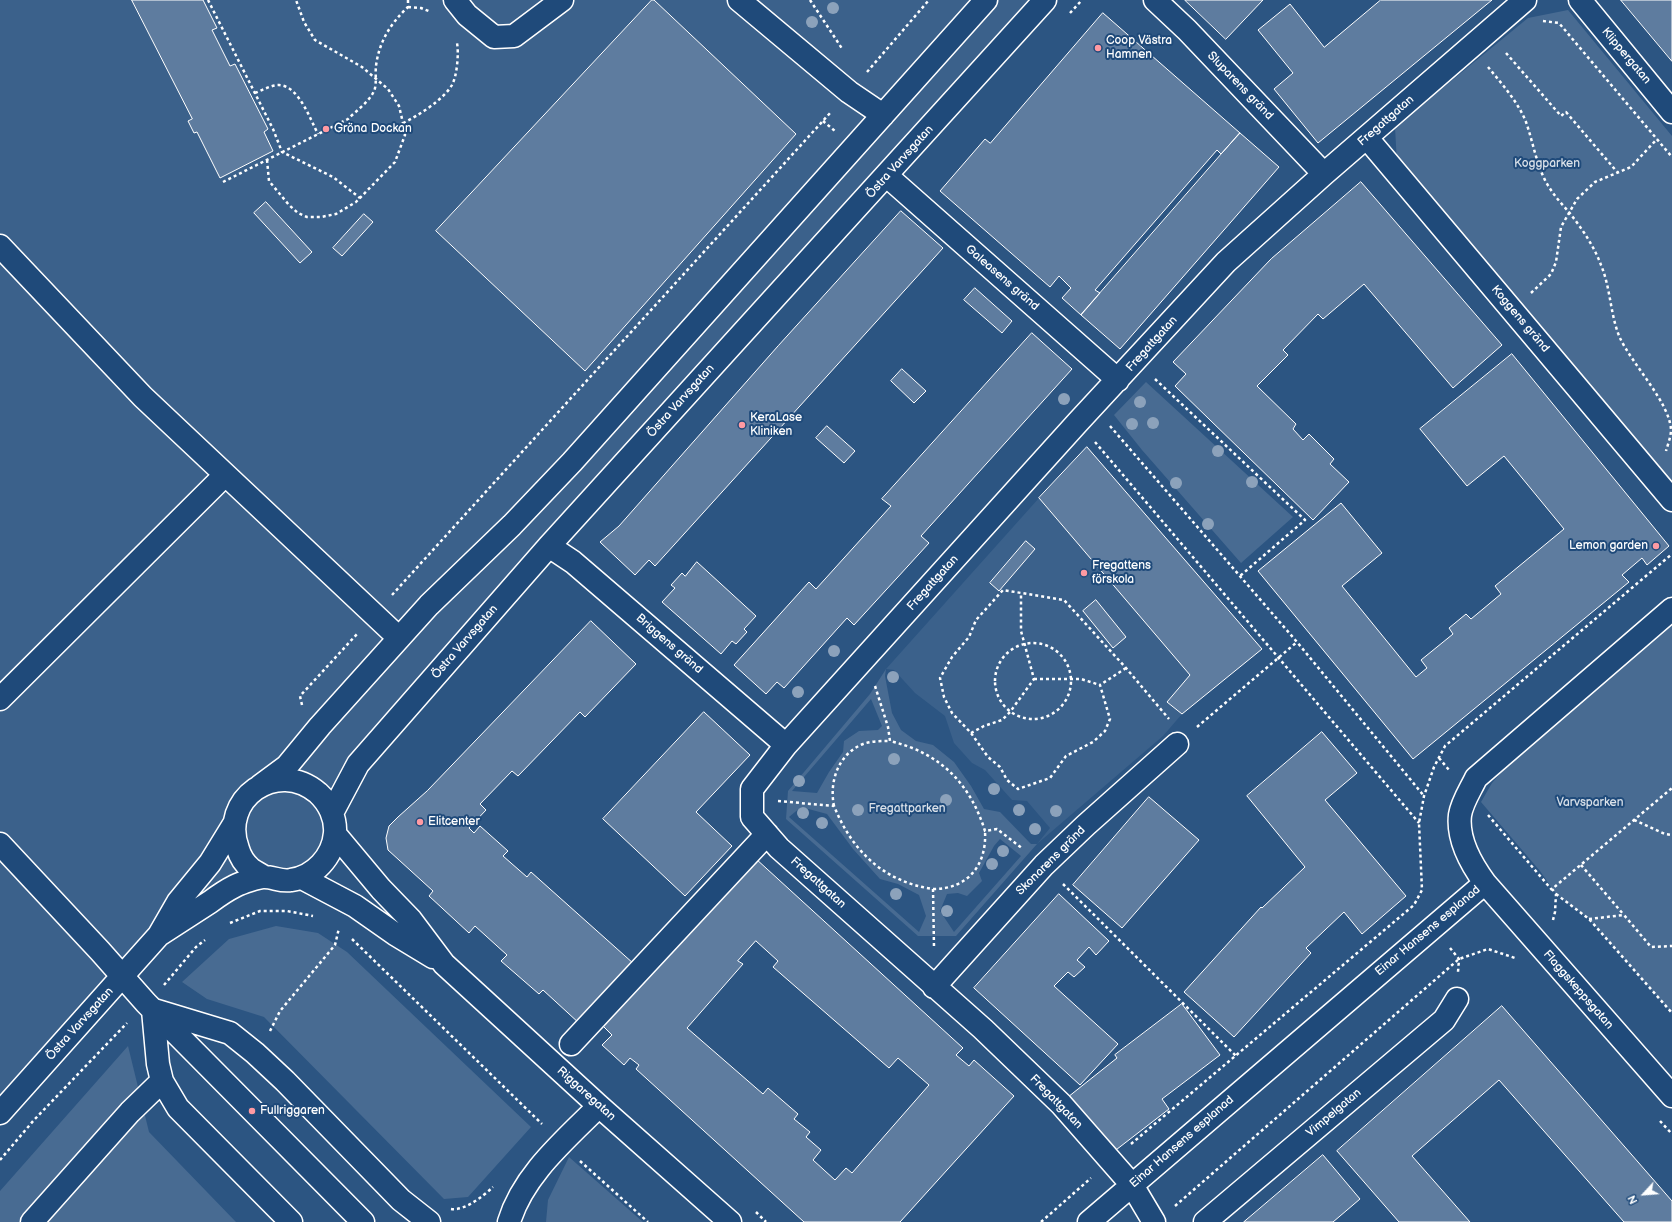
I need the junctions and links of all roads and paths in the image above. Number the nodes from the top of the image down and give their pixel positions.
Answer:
1 (208, 0) edge
2 (296, 0) edge
3 (408, 0) edge
4 (455, 0) edge
5 (562, 0) edge
6 (739, 0) edge
7 (929, 0) edge
8 (986, 0) edge
9 (1045, 0) edge
10 (1155, 0) edge
11 (1526, 0) edge
12 (1580, 0) edge
13 (408, 7) junction
14 (435, 15) dead end
15 (1537, 20) dead end
16 (457, 40) dead end
17 (1503, 49) dead end
18 (1485, 64) dead end
19 (375, 79) junction
20 (849, 92) junction
21 (255, 93) junction
22 (1672, 112) edge
23 (883, 115) junction
24 (403, 122) junction
25 (318, 134) junction
26 (1367, 138) junction
27 (1657, 139) junction
28 (282, 152) junction
29 (1672, 157) edge
30 (267, 160) junction
31 (1618, 173) junction
32 (1324, 174) junction
33 (887, 176) junction
34 (223, 182) dead end
35 (360, 198) junction
36 (1568, 212) junction
37 (0, 246) edge
38 (1529, 294) dead end
39 (1136, 361) junction
40 (1118, 380) junction
41 (1093, 406) junction
42 (1078, 422) junction
43 (1660, 448) dead end
44 (225, 475) junction
45 (1672, 500) edge
46 (549, 546) junction
47 (1672, 554) edge
48 (1240, 576) junction
49 (1021, 594) junction
50 (1672, 609) edge
51 (374, 615) junction
52 (399, 638) junction
53 (1297, 642) junction
54 (1024, 643) junction
55 (1279, 657) junction
56 (1126, 668) junction
57 (853, 672) junction
58 (1034, 678) junction
59 (1072, 679) junction
60 (1100, 685) junction
61 (0, 699) edge
62 (1010, 712) junction
63 (320, 726) junction
64 (971, 733) junction
65 (890, 741) junction
66 (1180, 741) junction
67 (786, 745) junction
68 (1439, 758) junction
69 (260, 786) junction
70 (1672, 788) edge
71 (1469, 793) junction
72 (1424, 796) junction
73 (752, 804) junction
74 (834, 806) junction
75 (332, 812) junction
76 (1634, 820) junction
77 (1419, 823) junction
78 (234, 824) junction
79 (985, 832) junction
80 (335, 834) junction
81 (767, 834) junction
82 (1672, 835) edge
83 (0, 844) edge
84 (1044, 865) junction
85 (1581, 865) junction
86 (264, 877) junction
87 (302, 878) junction
88 (1485, 883) junction
89 (933, 889) junction
90 (1556, 894) junction
91 (1624, 915) junction
92 (1589, 919) junction
93 (345, 932) dead end
94 (159, 935) junction
95 (351, 937) dead end
96 (1536, 941) junction
97 (1672, 946) edge
98 (444, 964) junction
99 (122, 977) junction
100 (936, 985) junction
101 (1457, 999) dead end
102 (153, 1010) junction
103 (1672, 1013) edge
104 (571, 1044) dead end
105 (255, 1053) junction
106 (1236, 1056) junction
107 (162, 1081) junction
108 (1672, 1096) edge
109 (599, 1106) junction
110 (0, 1113) edge
111 (561, 1144) junction
112 (1110, 1161) junction
113 (494, 1185) dead end
114 (1132, 1185) junction
115 (1175, 1206) dead end
116 (436, 1215) edge
117 (508, 1221) edge
118 (32, 1222) edge
119 (291, 1222) edge
120 (363, 1222) edge
121 (648, 1222) edge
122 (730, 1222) edge
123 (1041, 1222) edge
124 (1088, 1222) edge
125 (1154, 1222) edge
126 (1205, 1222) edge

1 - 21 path
2 - 19 path
3 - 13 path
4 - 5 street
6 - 20 street
7 - 20 path
8 - 23 street
9 - 33 street, Östra Varvsgatan
10 - 32 street, Sluparens gränd
11 - 26 street, Fregattgatan
12 - 22 street, Klippergatan
13 - 14 path
13 - 19 path
15 - 27 path
16 - 24 path
17 - 31 path
18 - 36 path
19 - 24 path
19 - 25 path
20 - 23 street
20 - 51 path
21 - 25 path
21 - 28 path
23 - 52 street
24 - 35 path
25 - 28 path
26 - 32 street, Fregattgatan
26 - 45 street, Koggens gränd
27 - 29 path
27 - 31 path
28 - 30 path
28 - 35 path
30 - 34 path
30 - 35 path
31 - 36 path
32 - 39 street, Fregattgatan
33 - 40 street, Galeasens gränd
33 - 46 street, Östra Varvsgatan
36 - 38 path
36 - 43 path
37 - 44 street
39 - 40 street, Fregattgatan
39 - 48 path
40 - 41 street, Fregattgatan
41 - 42 street, Fregattgatan
41 - 48 path
42 - 55 path
42 - 57 street, Fregattgatan
44 - 51 street
44 - 61 street
46 - 67 street, Briggens gränd
46 - 75 street, Östra Varvsgatan
47 - 68 path
48 - 53 path
49 - 54 path
49 - 56 path
49 - 64 path
50 - 71 street, Einar Hansens esplanad
51 - 52 street
51 - 63 path
52 - 63 street
53 - 55 path
53 - 72 path
54 - 58 path
54 - 59 path
54 - 62 path
55 - 66 path
55 - 77 path
56 - 60 path
56 - 66 path
57 - 65 path
57 - 67 street, Fregattgatan
58 - 59 path
58 - 62 path
59 - 60 path
59 - 62 path
60 - 64 path
62 - 64 path
63 - 69 street
65 - 74 path
65 - 79 path
66 - 84 street, Skonarens gränd
67 - 73 street, Fregattgatan
68 - 71 path
68 - 72 path
69 - 75 street
69 - 78 street
70 - 76 path
71 - 88 street, Einar Hansens esplanad
71 - 90 path
72 - 77 path
73 - 74 path
73 - 81 street, Fregattgatan
74 - 89 path
75 - 80 street
76 - 82 path
76 - 85 path
77 - 106 path
78 - 86 street
78 - 94 street, Östra Varvsgatan
79 - 84 path
79 - 89 path
80 - 87 street
80 - 98 street, Riggaregatan
81 - 100 street, Fregattgatan
81 - 104 street
83 - 99 street
84 - 100 street, Skonarens gränd
84 - 106 path
85 - 90 path
85 - 91 path
86 - 87 street
86 - 94 street, Östra Varvsgatan
87 - 98 street, Riggaregatan
88 - 96 street, Flaggskeppsgatan
88 - 114 street, Einar Hansens esplanad
89 - 100 path
90 - 92 path
90 - 96 path
91 - 92 path
91 - 97 path
92 - 103 path
93 - 105 path
94 - 99 street, Östra Varvsgatan
95 - 111 path
96 - 108 street, Flaggskeppsgatan
96 - 115 path
98 - 109 street, Riggaregatan
99 - 102 street
99 - 110 street, Östra Varvsgatan
100 - 112 street, Fregattgatan
101 - 126 street, Vimpelgatan
102 - 105 street
102 - 107 street
102 - 120 street
105 - 116 street
106 - 112 path
107 - 118 street
107 - 119 street
109 - 111 street
109 - 122 street, Riggaregatan
111 - 117 street
111 - 121 path
112 - 114 street, Fregattgatan
112 - 123 path
113 - 116 path
114 - 124 street, Einar Hansens esplanad
114 - 125 street, Fregattgatan

